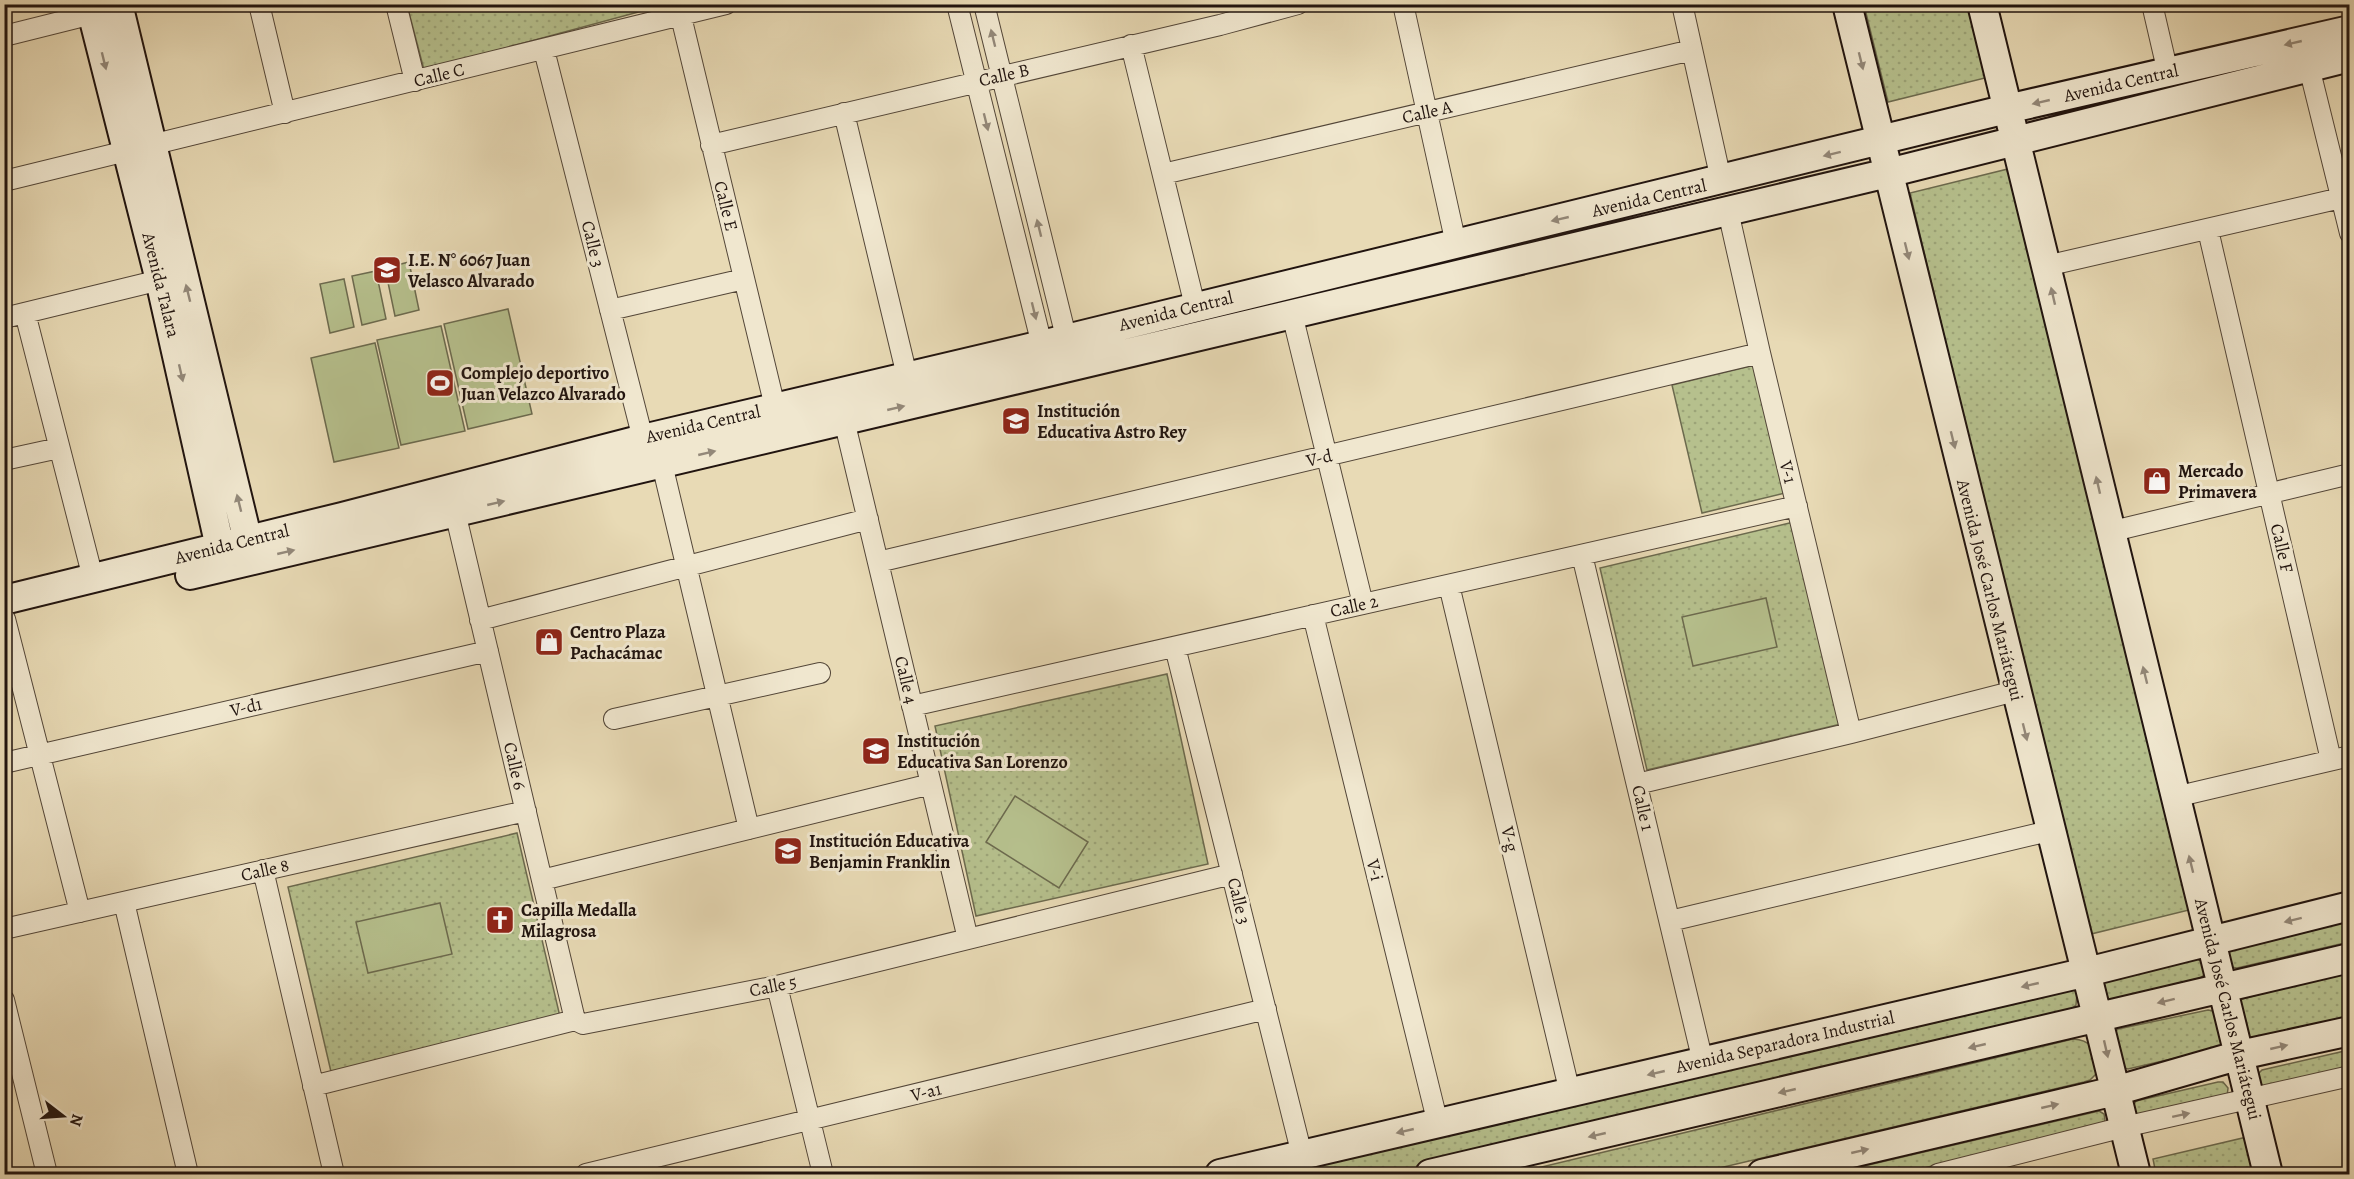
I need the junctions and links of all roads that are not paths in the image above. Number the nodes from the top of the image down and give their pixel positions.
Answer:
1 (259, 4) edge
2 (396, 4) edge
3 (726, 4) edge
4 (957, 4) edge
5 (984, 4) edge
6 (1298, 4) edge
7 (1403, 4) edge
8 (1683, 4) edge
9 (1847, 4) edge
10 (1982, 4) edge
11 (2152, 4) edge
12 (100, 8) edge
13 (1265, 8) edge
14 (679, 10) edge
15 (2349, 30) edge
16 (4, 36) edge
17 (1131, 45) junction
18 (544, 50) junction
19 (1692, 50) junction
20 (2349, 57) edge
21 (2309, 67) junction
22 (2168, 73) junction
23 (1002, 75) junction
24 (415, 81) junction
25 (976, 81) junction
26 (2007, 109) junction
27 (1426, 112) junction
28 (285, 113) junction
29 (844, 113) junction
30 (2014, 141) junction
31 (1880, 142) junction
32 (711, 145) junction
33 (140, 149) junction
34 (1888, 173) junction
35 (1162, 174) junction
36 (1722, 180) junction
37 (4, 181) edge
38 (2341, 198) junction
39 (1728, 211) junction
40 (2208, 230) junction
41 (2349, 232) edge
42 (1455, 244) junction
43 (2046, 266) junction
44 (744, 279) junction
45 (160, 280) junction
46 (1195, 306) junction
47 (610, 310) junction
48 (25, 313) junction
49 (1292, 315) junction
50 (4, 318) edge
51 (1760, 353) junction
52 (1057, 356) junction
53 (907, 376) junction
54 (775, 407) junction
55 (844, 420) junction
56 (643, 439) junction
57 (59, 448) junction
58 (1326, 456) junction
59 (4, 460) edge
60 (662, 464) junction
61 (2349, 474) edge
62 (2269, 493) junction
63 (1797, 506) junction
64 (454, 513) junction
65 (868, 519) junction
66 (2109, 532) junction
67 (250, 550) junction
68 (1582, 555) junction
69 (222, 557) junction
70 (878, 562) junction
71 (687, 566) junction
72 (93, 578) junction
73 (1449, 585) junction
74 (1363, 604) junction
75 (5, 613) edge
76 (1313, 615) junction
77 (480, 620) junction
78 (1175, 647) junction
79 (488, 651) junction
80 (820, 673) dead end
81 (2015, 692) junction
82 (718, 696) junction
83 (912, 706) junction
84 (614, 719) dead end
85 (1851, 733) junction
86 (40, 755) junction
87 (2340, 758) edge
88 (4, 763) edge
89 (931, 784) junction
90 (1637, 784) junction
91 (2175, 797) junction
92 (526, 811) junction
93 (750, 829) junction
94 (2049, 831) junction
95 (263, 870) junction
96 (1232, 874) junction
97 (542, 880) junction
98 (124, 902) junction
99 (2349, 906) edge
100 (80, 912) junction
101 (1670, 921) junction
102 (4, 929) edge
103 (968, 939) junction
104 (2211, 941) junction
105 (2349, 958) edge
106 (2087, 972) junction
107 (777, 986) junction
108 (2223, 987) junction
109 (4, 1000) edge
110 (1266, 1009) junction
111 (2098, 1018) junction
112 (575, 1020) junction
113 (2349, 1031) edge
114 (2240, 1055) junction
115 (1703, 1062) junction
116 (2349, 1076) edge
117 (313, 1086) junction
118 (2115, 1091) junction
119 (1570, 1093) junction
120 (2251, 1100) junction
121 (809, 1120) junction
122 (1438, 1124) junction
123 (2124, 1127) junction
124 (1302, 1155) junction
125 (1982, 1169) edge
126 (47, 1174) edge
127 (188, 1174) edge
128 (334, 1174) edge
129 (586, 1174) edge
130 (823, 1174) edge
131 (1220, 1174) edge
132 (1430, 1174) edge
133 (1762, 1174) edge
134 (1938, 1174) edge
135 (2136, 1174) edge
136 (2268, 1174) edge

1 - 28 street
2 - 24 street
3 - 14 street, Calle C
4 - 25 street
23 -> 5 street
6 - 13 street, Calle B
7 - 27 street
8 - 19 street
9 -> 31 street, Avenida José Carlos Mariátegui
10 - 26 street, Avenida José Carlos Mariátegui
11 - 22 street
12 - 16 street
12 - 33 street, Avenida Talara
13 - 17 street, Calle B
14 - 18 street, Calle C
14 - 32 street, Calle E
15 -> 22 street, Avenida Central
17 - 23 street, Calle B
17 - 35 street
18 - 24 street, Calle C
18 - 47 street, Calle 3
19 - 27 street, Calle A
19 - 36 street
20 - 21 street, Avenida Central
21 - 30 street, Avenida Central
21 - 38 street
22 -> 26 street, Avenida Central
23 - 25 street, Calle B
52 -> 23 street
24 - 28 street, Calle C
25 - 29 street, Calle B
25 -> 52 street
26 - 30 street, Avenida José Carlos Mariátegui
26 - 31 street, Avenida Central
27 - 35 street, Calle A
27 - 42 street
28 - 33 street, Calle C
29 - 32 street, Calle B
29 - 53 street
30 - 34 street, Avenida Central
30 - 43 street, Avenida José Carlos Mariátegui
31 - 34 street, Avenida José Carlos Mariátegui
31 -> 36 street, Avenida Central
32 - 44 street, Calle E
33 - 37 street, Calle C
33 - 45 street, Avenida Talara
67 -> 33 street, Avenida Talara
34 - 39 street, Avenida Central
34 -> 81 street, Avenida José Carlos Mariátegui
35 - 46 street
36 -> 42 street, Avenida Central
38 - 40 street
38 - 41 street
39 - 49 street, Avenida Central
39 - 51 street, V-1
40 - 43 street
40 - 62 street, Calle F
42 - 46 street, Avenida Central
66 -> 43 street, Avenida José Carlos Mariátegui
44 - 47 street
44 - 54 street, Calle E
45 - 48 street
45 -> 69 street, Avenida Talara
46 - 52 street, Avenida Central
47 - 56 street, Calle 3
48 - 50 street
48 - 57 street
49 - 52 street, Avenida Central
49 - 58 street
51 - 58 street, V-d
51 - 63 street, V-1
52 - 53 street, Avenida Central
55 -> 52 street, Avenida Central
53 - 54 street, Avenida Central
54 - 56 street, Avenida Central
60 -> 55 street, Avenida Central
55 - 65 street, Calle 4
56 - 67 street, Avenida Central
57 - 59 street
57 - 72 street
58 - 70 street, V-d
58 - 74 street
64 -> 60 street, Avenida Central
60 - 71 street
61 - 62 street
62 - 66 street
62 - 87 street, Calle F
63 - 68 street, Calle 2
63 - 85 street, V-1
67 -> 64 street, Avenida Central
64 - 77 street, Calle 6
65 - 70 street, Calle 4
65 - 71 street
91 -> 66 street, Avenida José Carlos Mariátegui
67 - 69 street, Avenida Central
68 - 73 street, Calle 2
68 - 90 street, Calle 1
69 - 72 street, Avenida Central
69 - 75 street, Avenida Central
70 - 83 street, Calle 4
71 - 77 street
71 - 82 street
72 - 75 street, Avenida Central
73 - 74 street, Calle 2
73 - 119 street, V-g
74 - 76 street, Calle 2
75 - 86 street
76 - 78 street, Calle 2
76 - 122 street, V-i
77 - 79 street, Calle 6
78 - 83 street, Calle 2
78 - 96 street, Calle 3
79 - 86 street, V-d1
79 - 92 street, Calle 6
80 - 82 street
81 - 85 street
81 -> 94 street, Avenida José Carlos Mariátegui
82 - 84 street
82 - 93 street
83 - 89 street, Calle 4
85 - 90 street
86 - 88 street, V-d1
86 - 100 street
87 - 91 street
89 - 93 street
89 - 103 street, Calle 4
90 - 101 street, Calle 1
104 -> 91 street, Avenida José Carlos Mariátegui
92 - 95 street, Calle 8
92 - 97 street, Calle 6
93 - 97 street
94 - 101 street
94 - 106 street, Avenida José Carlos Mariátegui
95 - 98 street, Calle 8
95 - 117 street
96 - 103 street, Calle 5
96 - 110 street, Calle 3
97 - 112 street, Calle 6
98 - 100 street, Calle 8
98 - 127 street
99 -> 104 street, Avenida Separadora Industrial
100 - 102 street, Calle 8
101 - 115 street, Calle 1
103 - 107 street, Calle 5
104 - 106 street, Avenida Separadora Industrial
104 - 108 street, Avenida José Carlos Mariátegui
105 - 108 street
106 - 111 street, Avenida José Carlos Mariátegui
106 -> 115 street, Avenida Separadora Industrial
107 - 112 street, Calle 5
107 - 121 street
108 -> 111 street
108 - 114 street, Avenida José Carlos Mariátegui
109 - 126 street
110 - 121 street, V-a1
110 - 124 street, Calle 3
111 -> 118 street, Avenida José Carlos Mariátegui
111 -> 132 street
112 - 117 street, Calle 5
114 -> 113 street
114 - 118 street
114 - 120 street, Avenida José Carlos Mariátegui
115 -> 119 street, Avenida Separadora Industrial
116 - 120 street
117 - 128 street
118 - 123 street, Avenida José Carlos Mariátegui
133 -> 118 street
119 - 122 street, Avenida Separadora Industrial
123 -> 120 street
120 - 136 street, Avenida José Carlos Mariátegui
121 - 129 street, V-a1
121 - 130 street
122 -> 124 street, Avenida Separadora Industrial
123 - 125 street
123 - 135 street, Avenida José Carlos Mariátegui
124 - 131 street, Avenida Separadora Industrial
125 - 134 street

